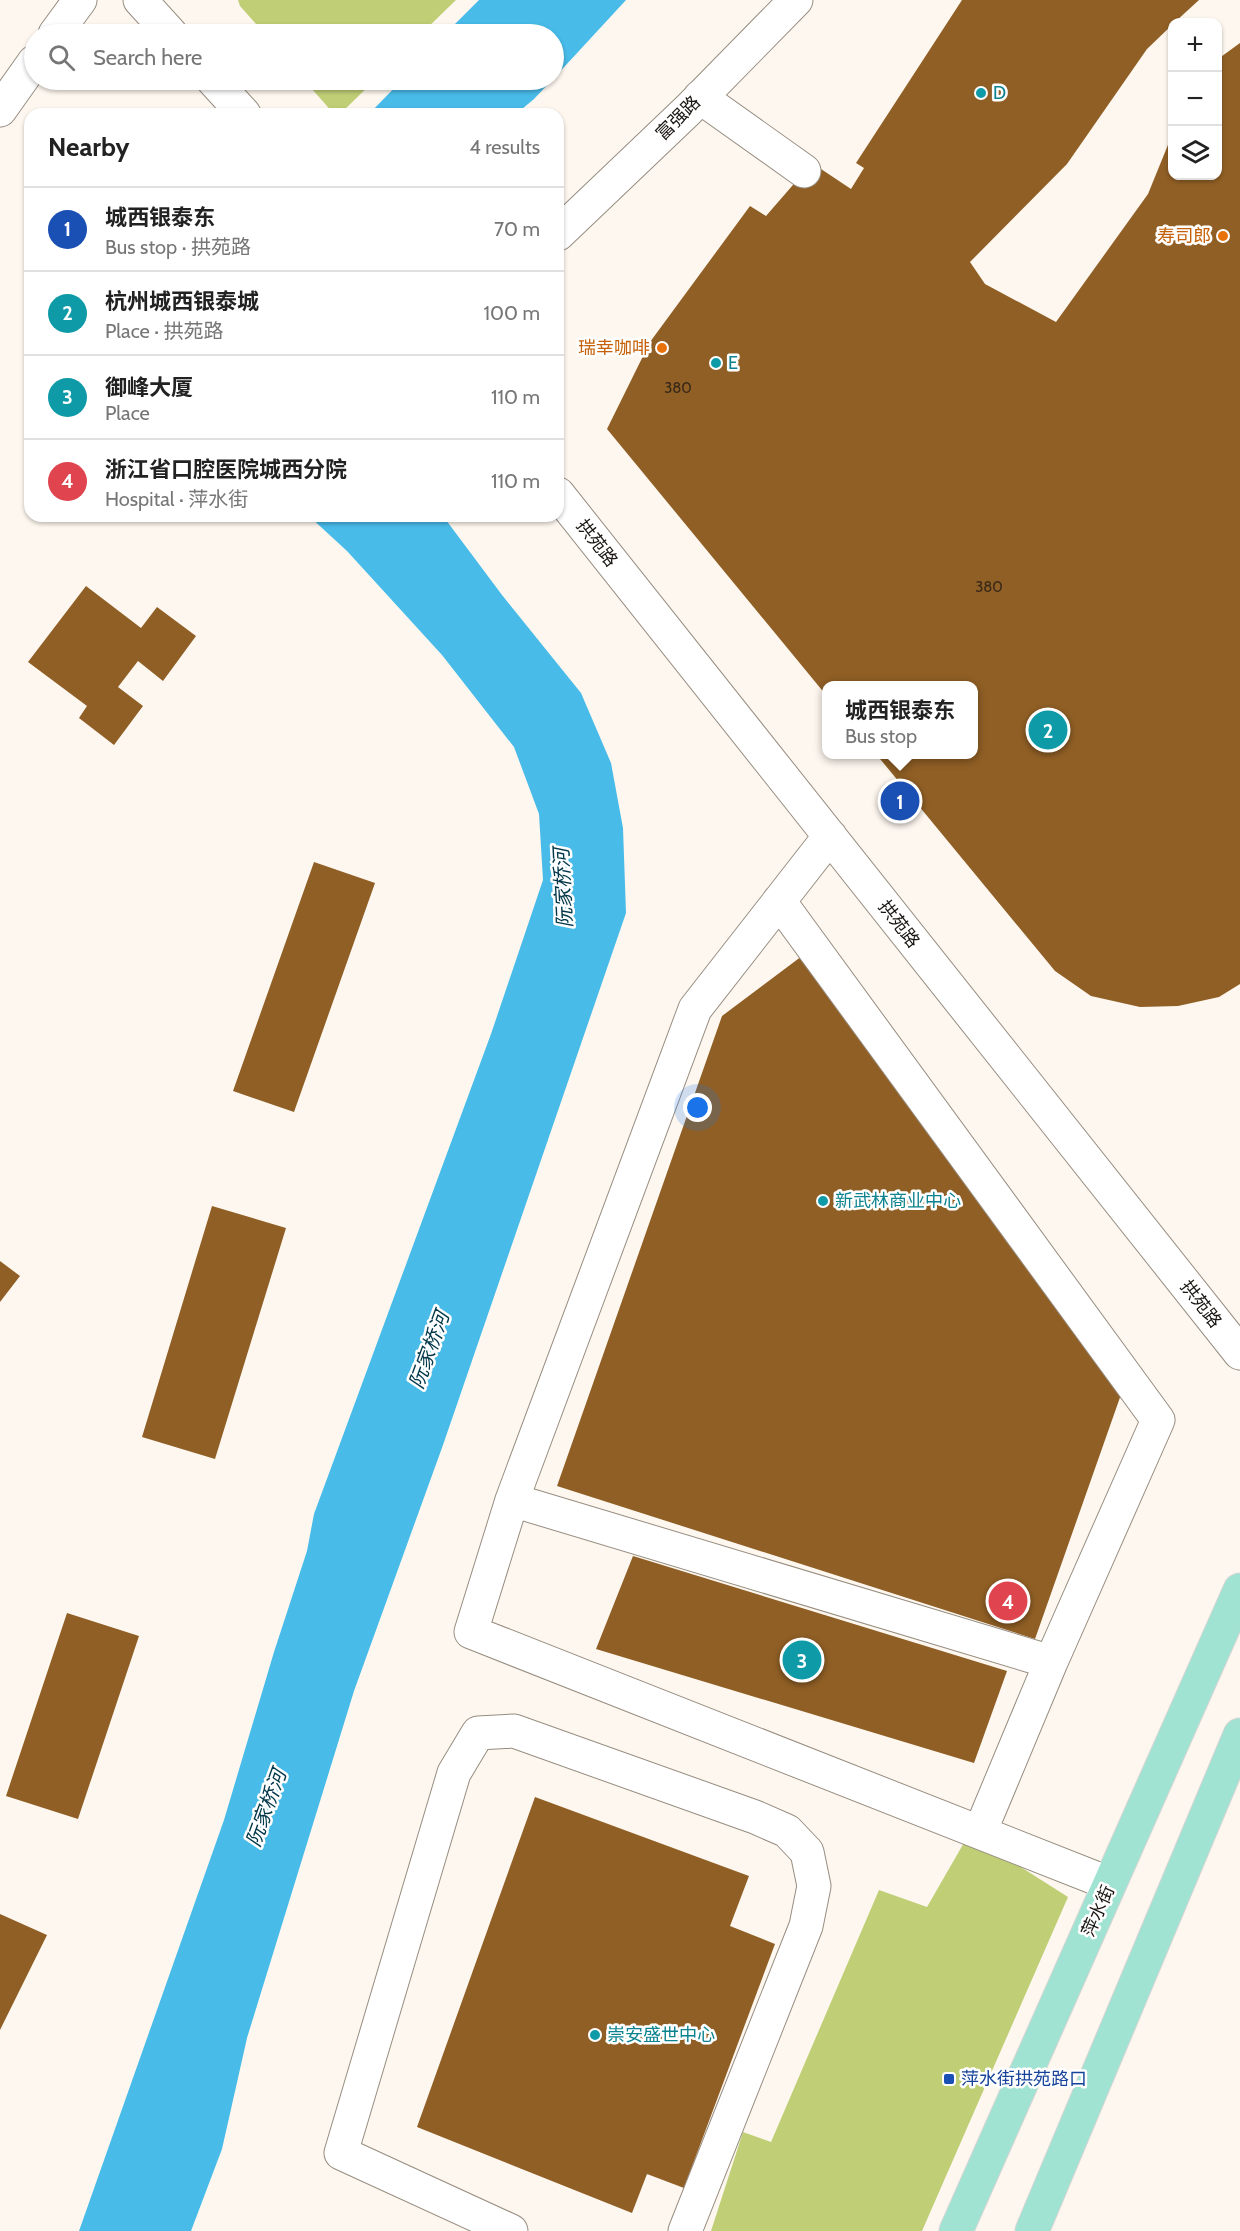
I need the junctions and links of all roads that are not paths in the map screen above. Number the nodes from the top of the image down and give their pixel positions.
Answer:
1 (80, 0) edge
2 (140, 0) edge
3 (796, 0) edge
4 (62, 24) edge
5 (162, 24) edge
6 (24, 77) edge
7 (222, 90) edge
8 (700, 97) junction
9 (239, 108) edge
10 (0, 110) edge
11 (804, 171) dead end
12 (564, 228) edge
13 (564, 502) edge
14 (830, 836) junction
15 (779, 902) junction
16 (1240, 1353) edge
17 (512, 1500) junction
18 (1240, 1590) edge
19 (1051, 1662) junction
20 (1240, 1735) edge
21 (980, 1832) junction
22 (1108, 1882) dead end
23 (511, 2231) edge
24 (685, 2231) edge
25 (956, 2231) edge
26 (1032, 2231) edge

1 - 4 street
2 - 5 street
3 - 8 street, 富强路
6 - 10 street
7 - 9 street
8 - 11 street
8 - 12 street, 富强路
13 - 14 street, 拱苑路
14 - 15 street
14 - 16 street, 拱苑路
15 - 17 street
15 - 19 street
17 - 19 street
17 - 21 street
18 - 25 main road, 萍水街
19 - 21 street
20 - 26 main road
21 - 22 street
23 - 24 street

